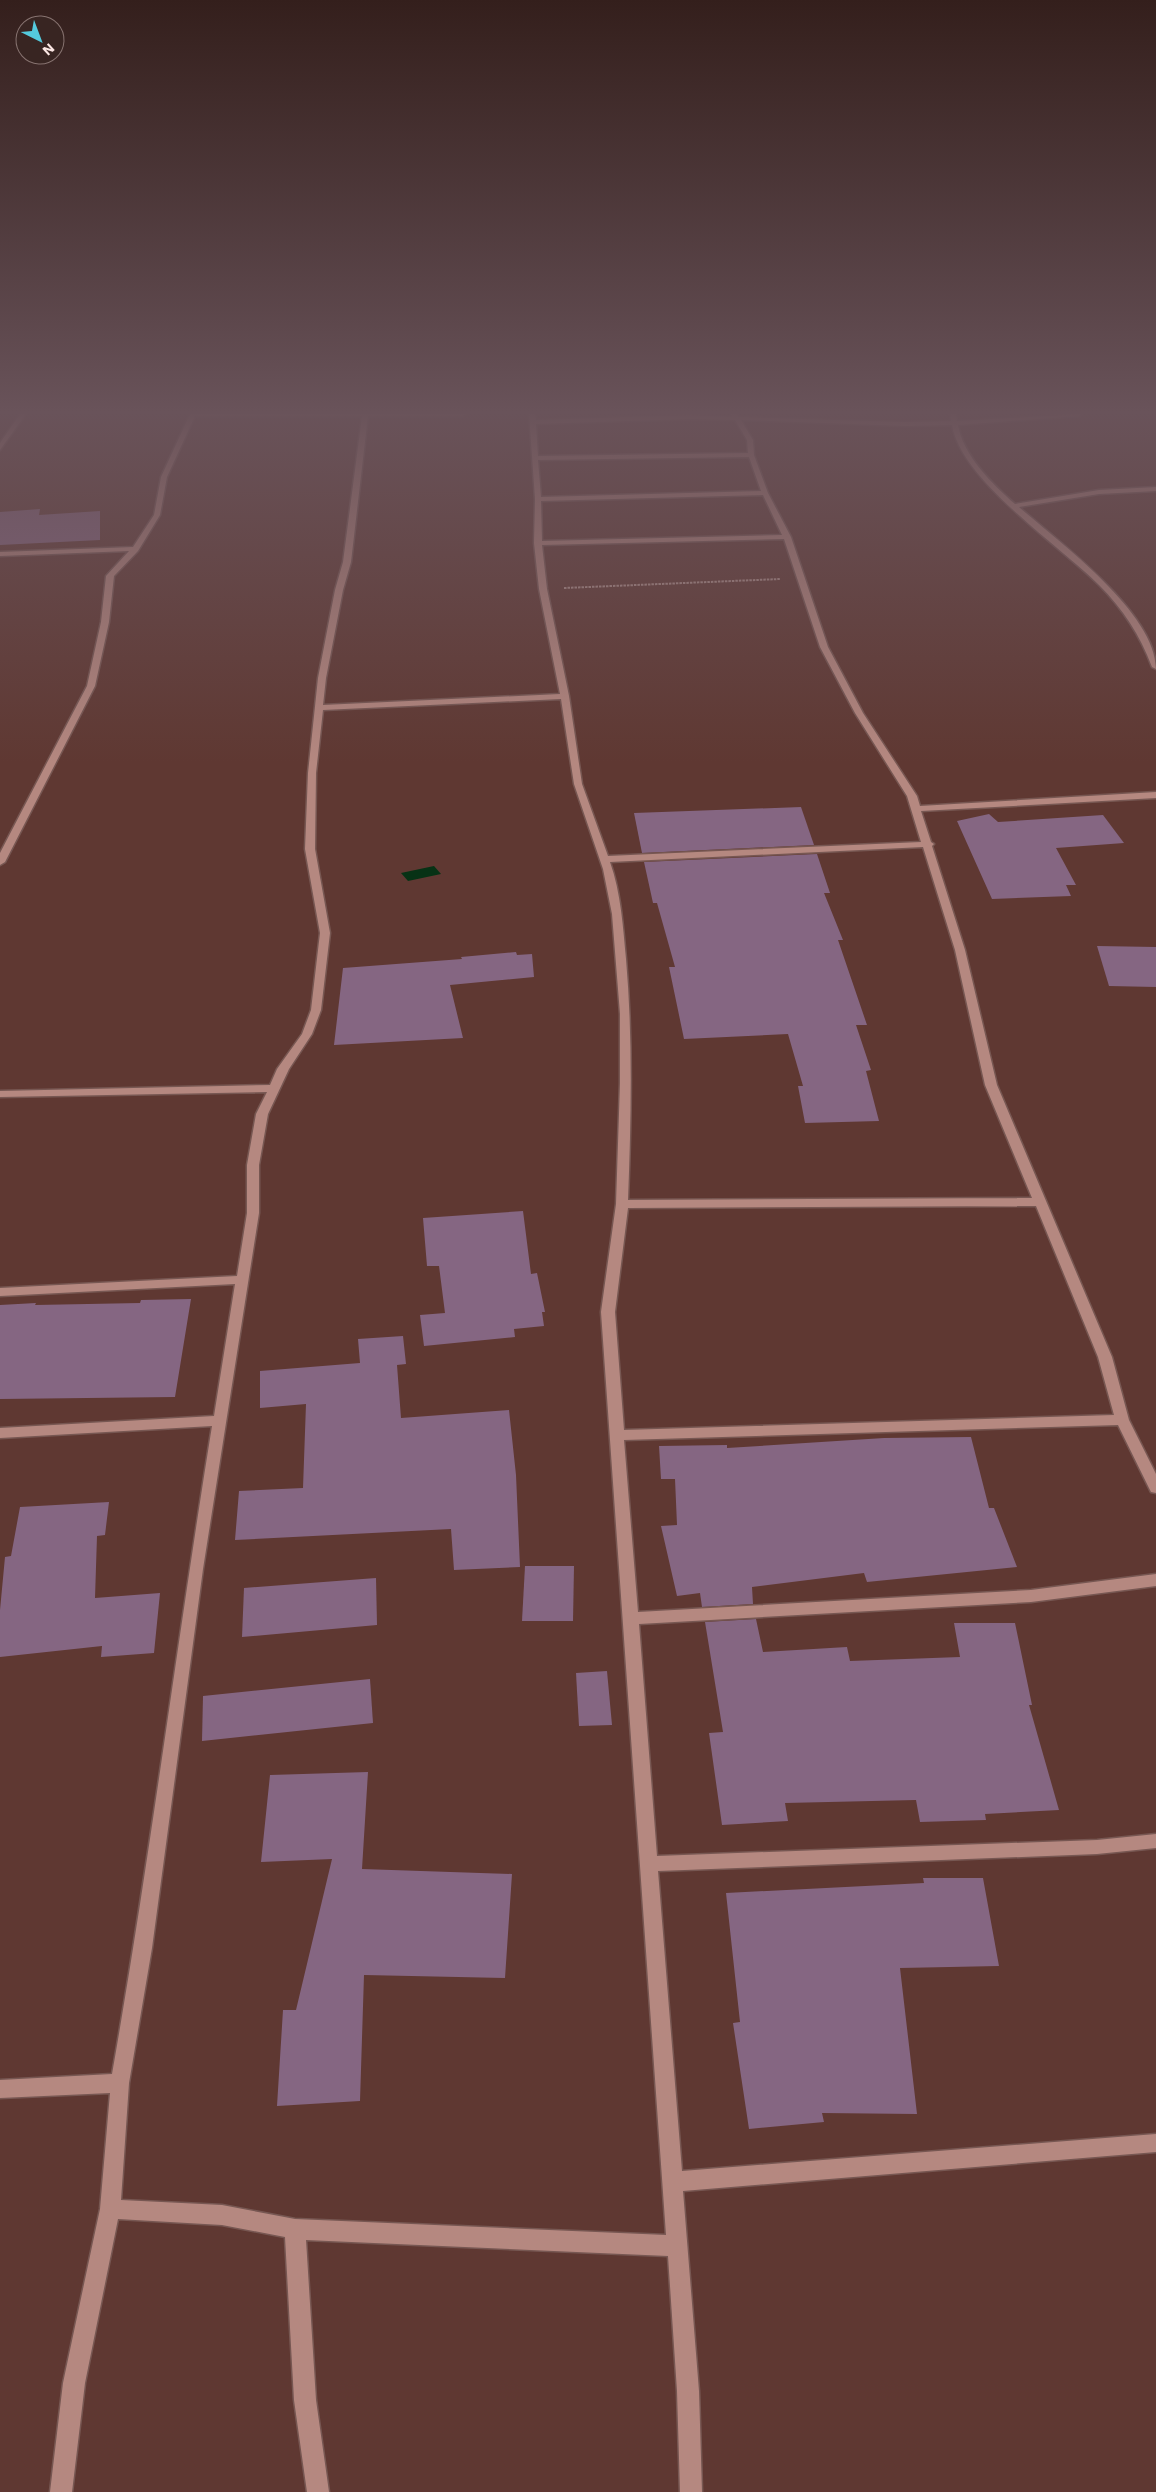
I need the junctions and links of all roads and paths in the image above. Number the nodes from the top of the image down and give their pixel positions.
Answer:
1 (147, 530) edge
2 (351, 530) edge
3 (538, 530) edge
4 (784, 530) edge
5 (1041, 530) edge
6 (787, 537) junction
7 (538, 542) junction
8 (135, 549) junction
9 (0, 554) edge
10 (801, 578) junction
11 (544, 589) junction
12 (1156, 666) edge
13 (565, 696) junction
14 (319, 708) junction
15 (1156, 795) edge
16 (917, 809) junction
17 (928, 844) junction
18 (604, 859) junction
19 (0, 862) edge
20 (273, 1088) junction
21 (0, 1094) edge
22 (1040, 1202) junction
23 (622, 1204) junction
24 (242, 1280) junction
25 (0, 1292) edge
26 (1122, 1420) junction
27 (219, 1421) junction
28 (0, 1433) edge
29 (617, 1435) junction
30 (1156, 1488) edge
31 (1156, 1580) edge
32 (631, 1618) junction
33 (1156, 1841) edge
34 (648, 1864) junction
35 (120, 2083) junction
36 (0, 2089) edge
37 (1156, 2143) edge
38 (672, 2182) junction
39 (110, 2209) junction
40 (295, 2229) junction
41 (677, 2246) junction
42 (61, 2492) edge
43 (318, 2492) edge
44 (691, 2492) edge

1 - 8 street
2 - 14 street
3 - 7 street
4 - 6 street
5 - 12 street
6 - 7 street
6 - 10 street
7 - 11 street
8 - 9 street
8 - 19 street
10 - 11 path
10 - 16 street
11 - 13 street
13 - 14 street
13 - 18 street
14 - 20 street
15 - 16 street
16 - 17 street
17 - 18 street
17 - 22 street
18 - 23 street
20 - 21 street
20 - 24 street
22 - 23 street
22 - 26 street
23 - 29 street
24 - 25 street
24 - 27 street
26 - 29 street
26 - 30 street
27 - 28 street
27 - 35 street
29 - 32 street
31 - 32 street
32 - 34 street
33 - 34 street
34 - 38 street
35 - 36 street
35 - 39 street
37 - 38 street
38 - 41 street
39 - 40 street
39 - 42 street
40 - 41 street
40 - 43 street
41 - 44 street

